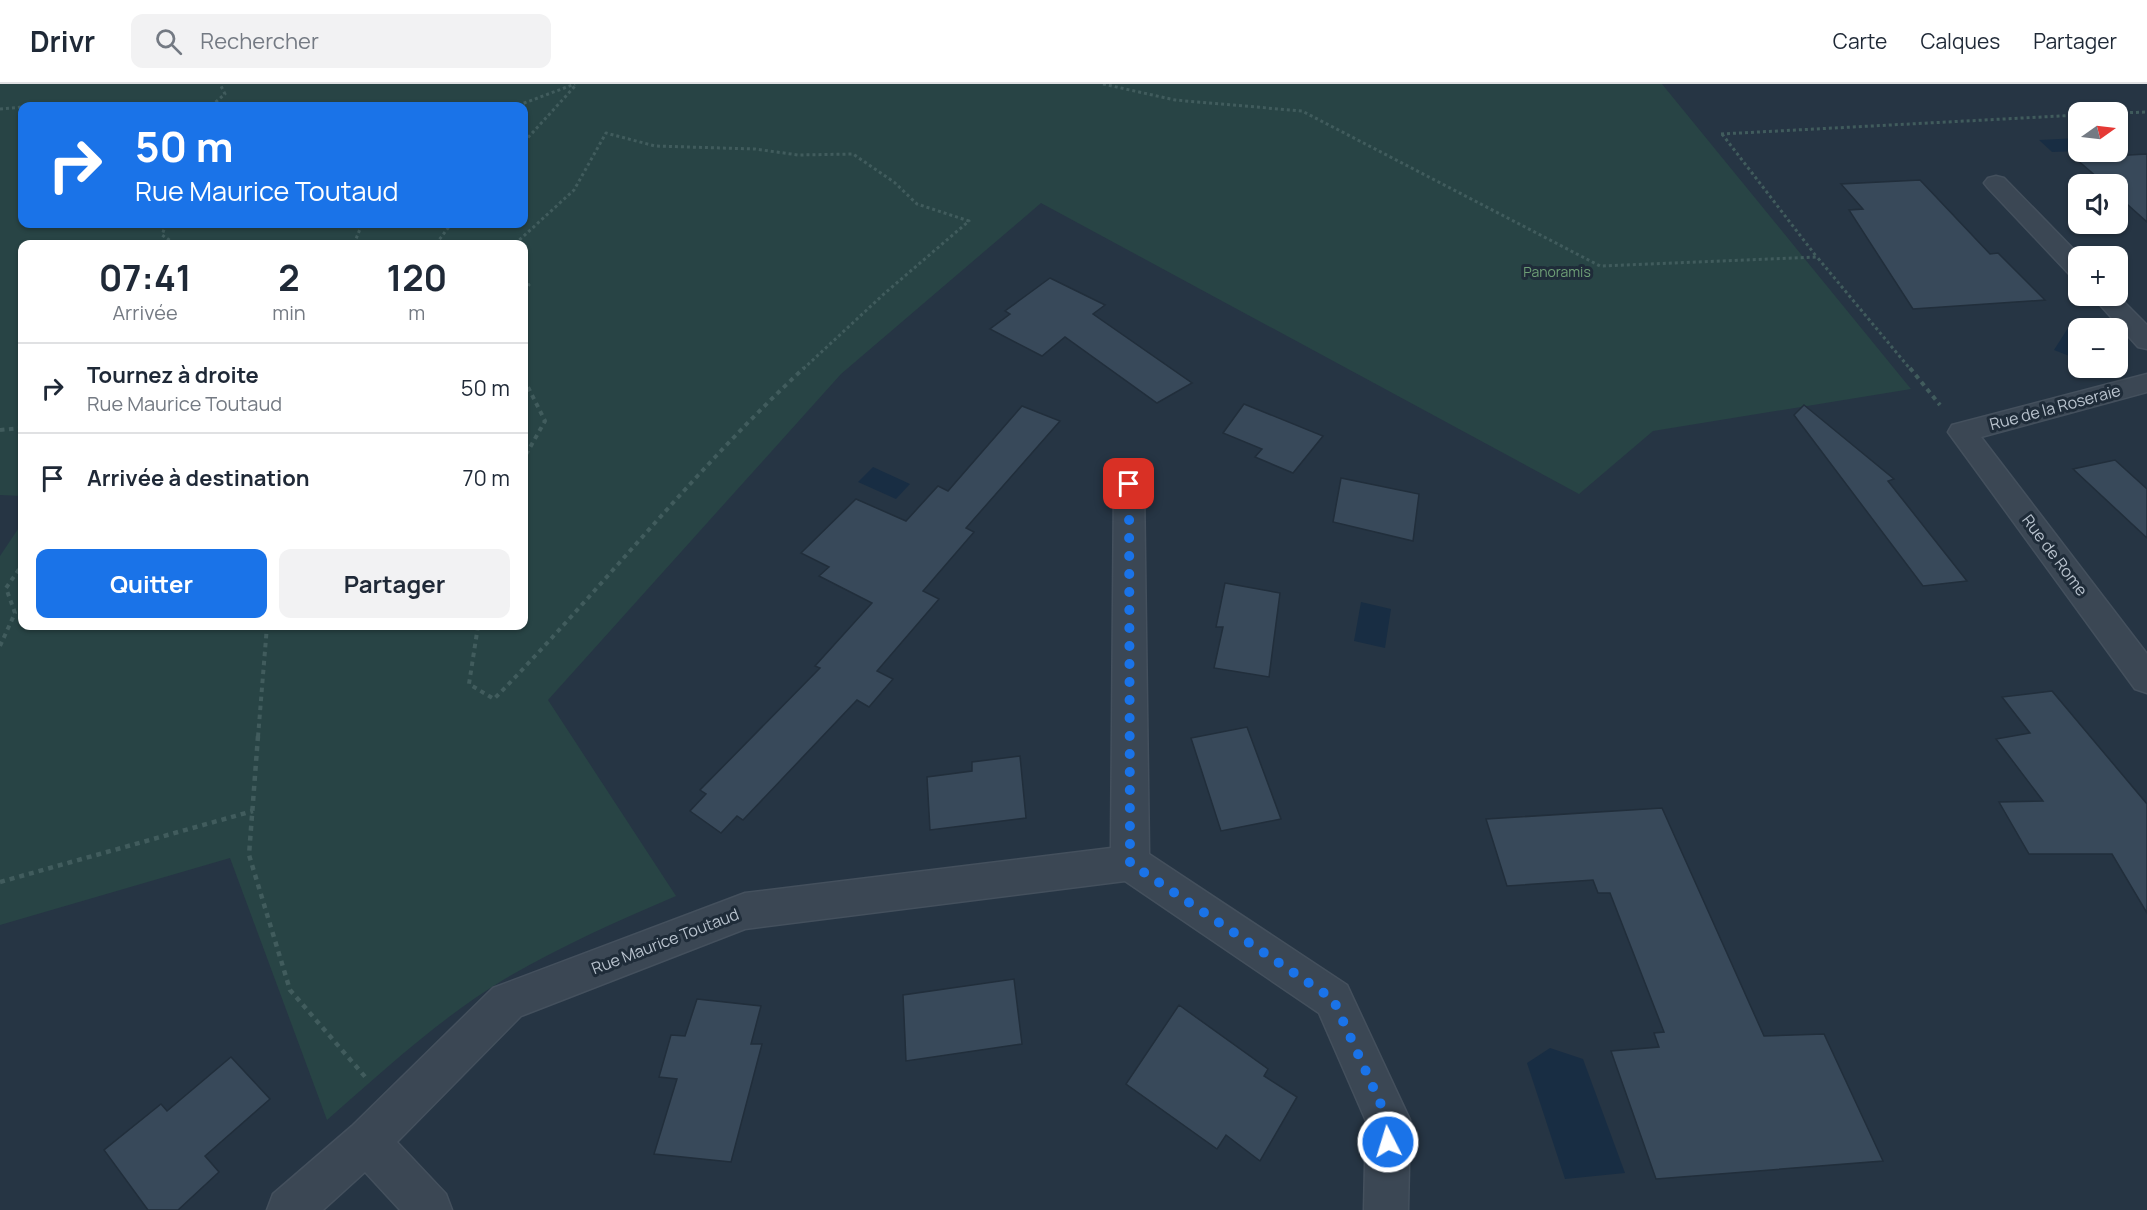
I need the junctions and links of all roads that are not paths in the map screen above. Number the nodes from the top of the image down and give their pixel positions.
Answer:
1 (1996, 183) dead end
2 (2068, 258) edge
3 (2114, 306) edge
4 (2147, 341) edge
5 (2147, 383) edge
6 (1962, 432) joint
7 (1129, 484) dead end
8 (2147, 679) edge
9 (1130, 863) junction
10 (381, 1126) junction
11 (289, 1210) edge
12 (430, 1210) edge
13 (1386, 1210) edge

1 - 2 street
3 - 4 street
5 - 6 street, Rue de la Roseraie
6 - 8 street, Rue de Rome
7 - 9 street
9 - 10 street, Rue Maurice Toutaud
9 - 13 street
10 - 11 street, Rue Maurice Toutaud
10 - 12 street

